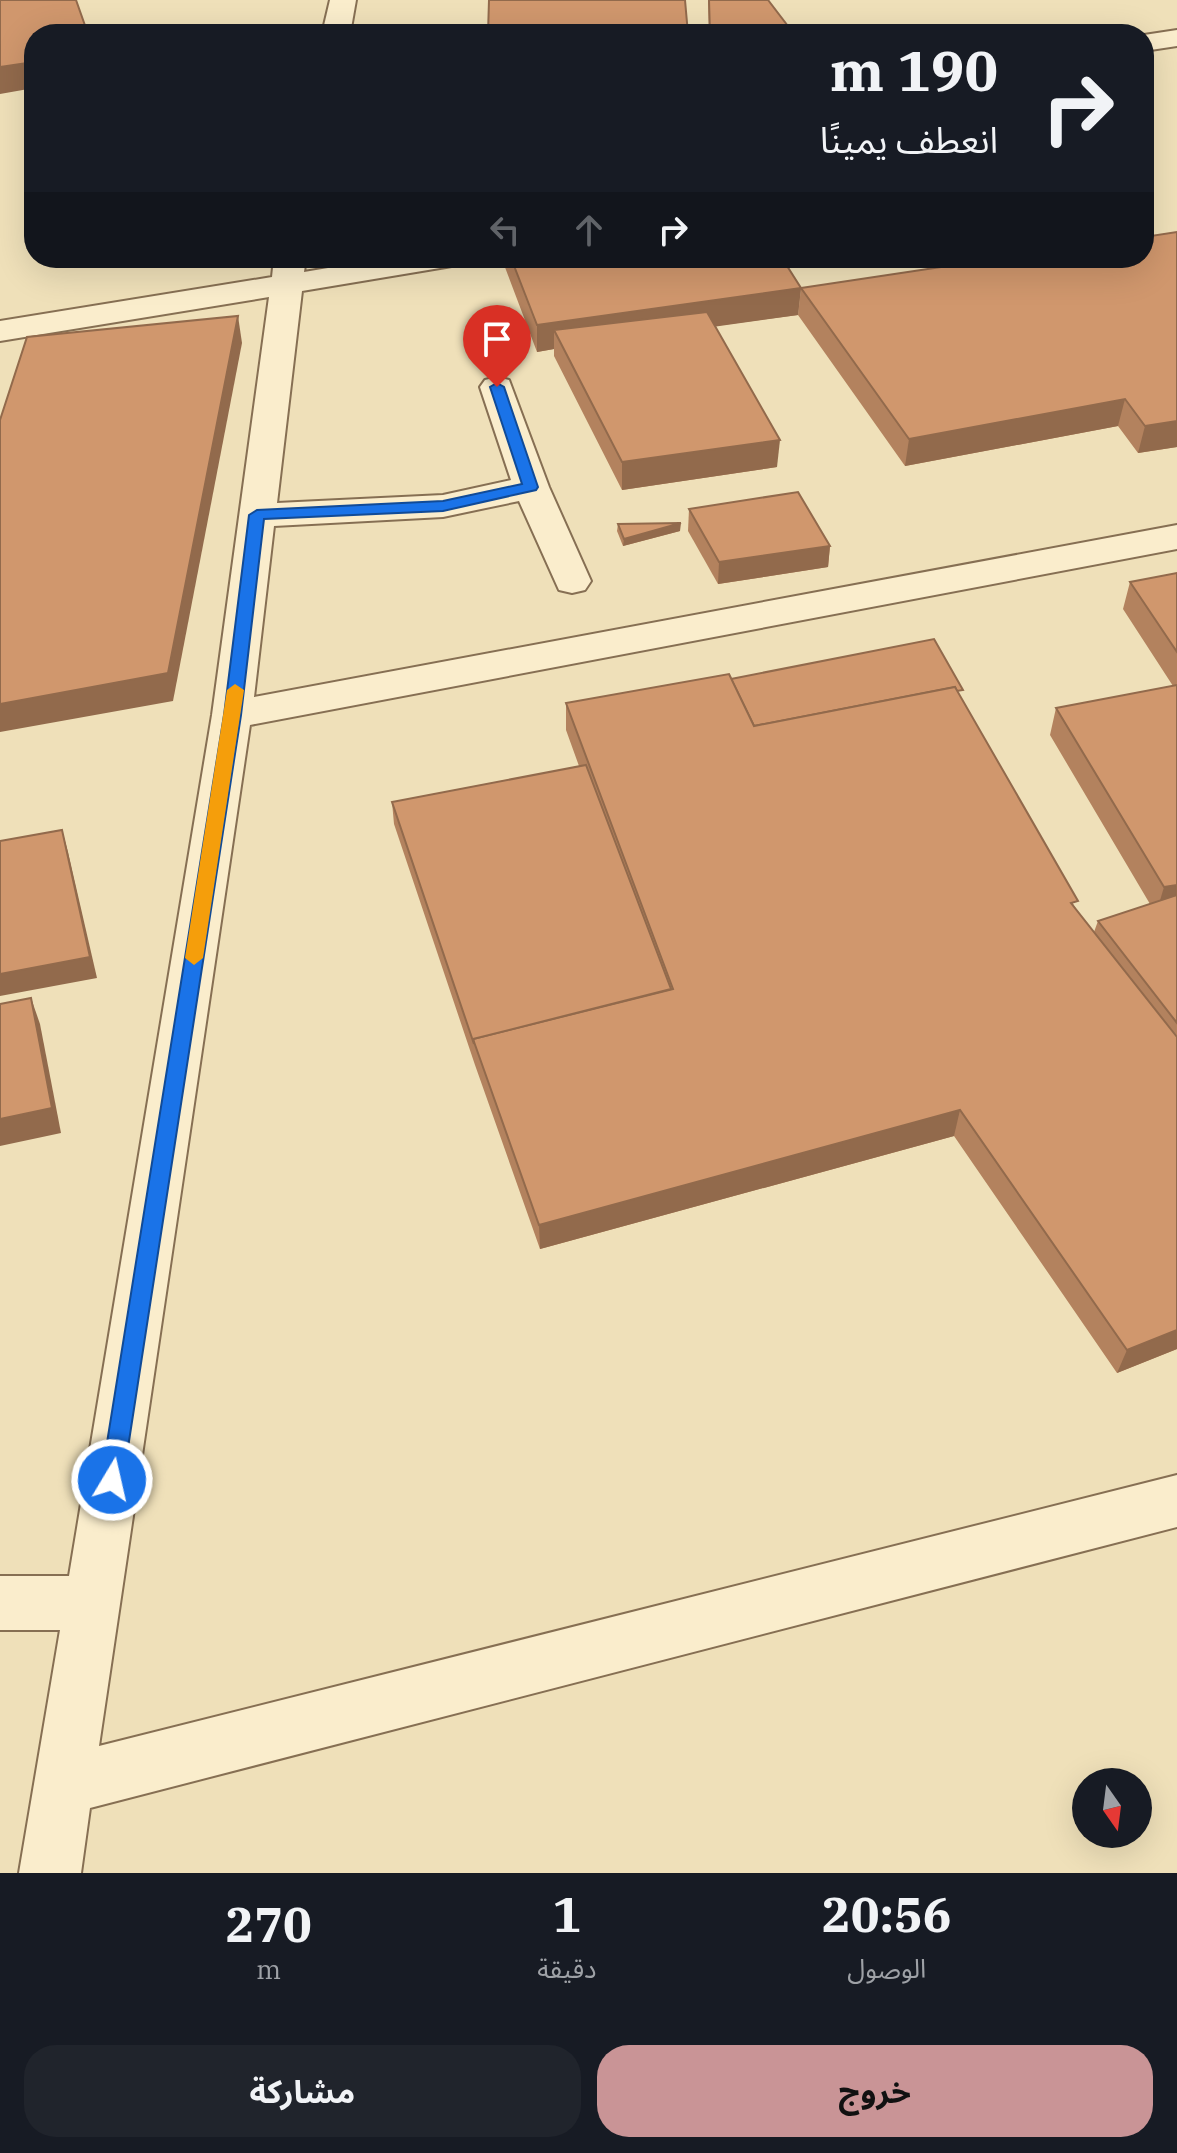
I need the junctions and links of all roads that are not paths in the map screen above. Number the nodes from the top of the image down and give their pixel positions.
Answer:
1 (343, 0) edge
2 (338, 24) edge
3 (1177, 38) edge
4 (1154, 41) edge
5 (333, 268) edge
6 (288, 272) edge
7 (0, 331) edge
8 (497, 387) dead end
9 (531, 487) junction
10 (257, 515) junction
11 (1177, 537) edge
12 (572, 581) dead end
13 (232, 715) junction
14 (1177, 1501) edge
15 (0, 1603) edge
16 (92, 1603) junction
17 (64, 1785) junction
18 (50, 1873) edge

1 - 2 street
3 - 4 street
5 - 6 street
6 - 7 street
6 - 10 street
8 - 9 street
9 - 10 street
9 - 12 street
10 - 13 street
11 - 13 street
13 - 16 street
14 - 17 street
15 - 16 street
16 - 17 street
17 - 18 street

